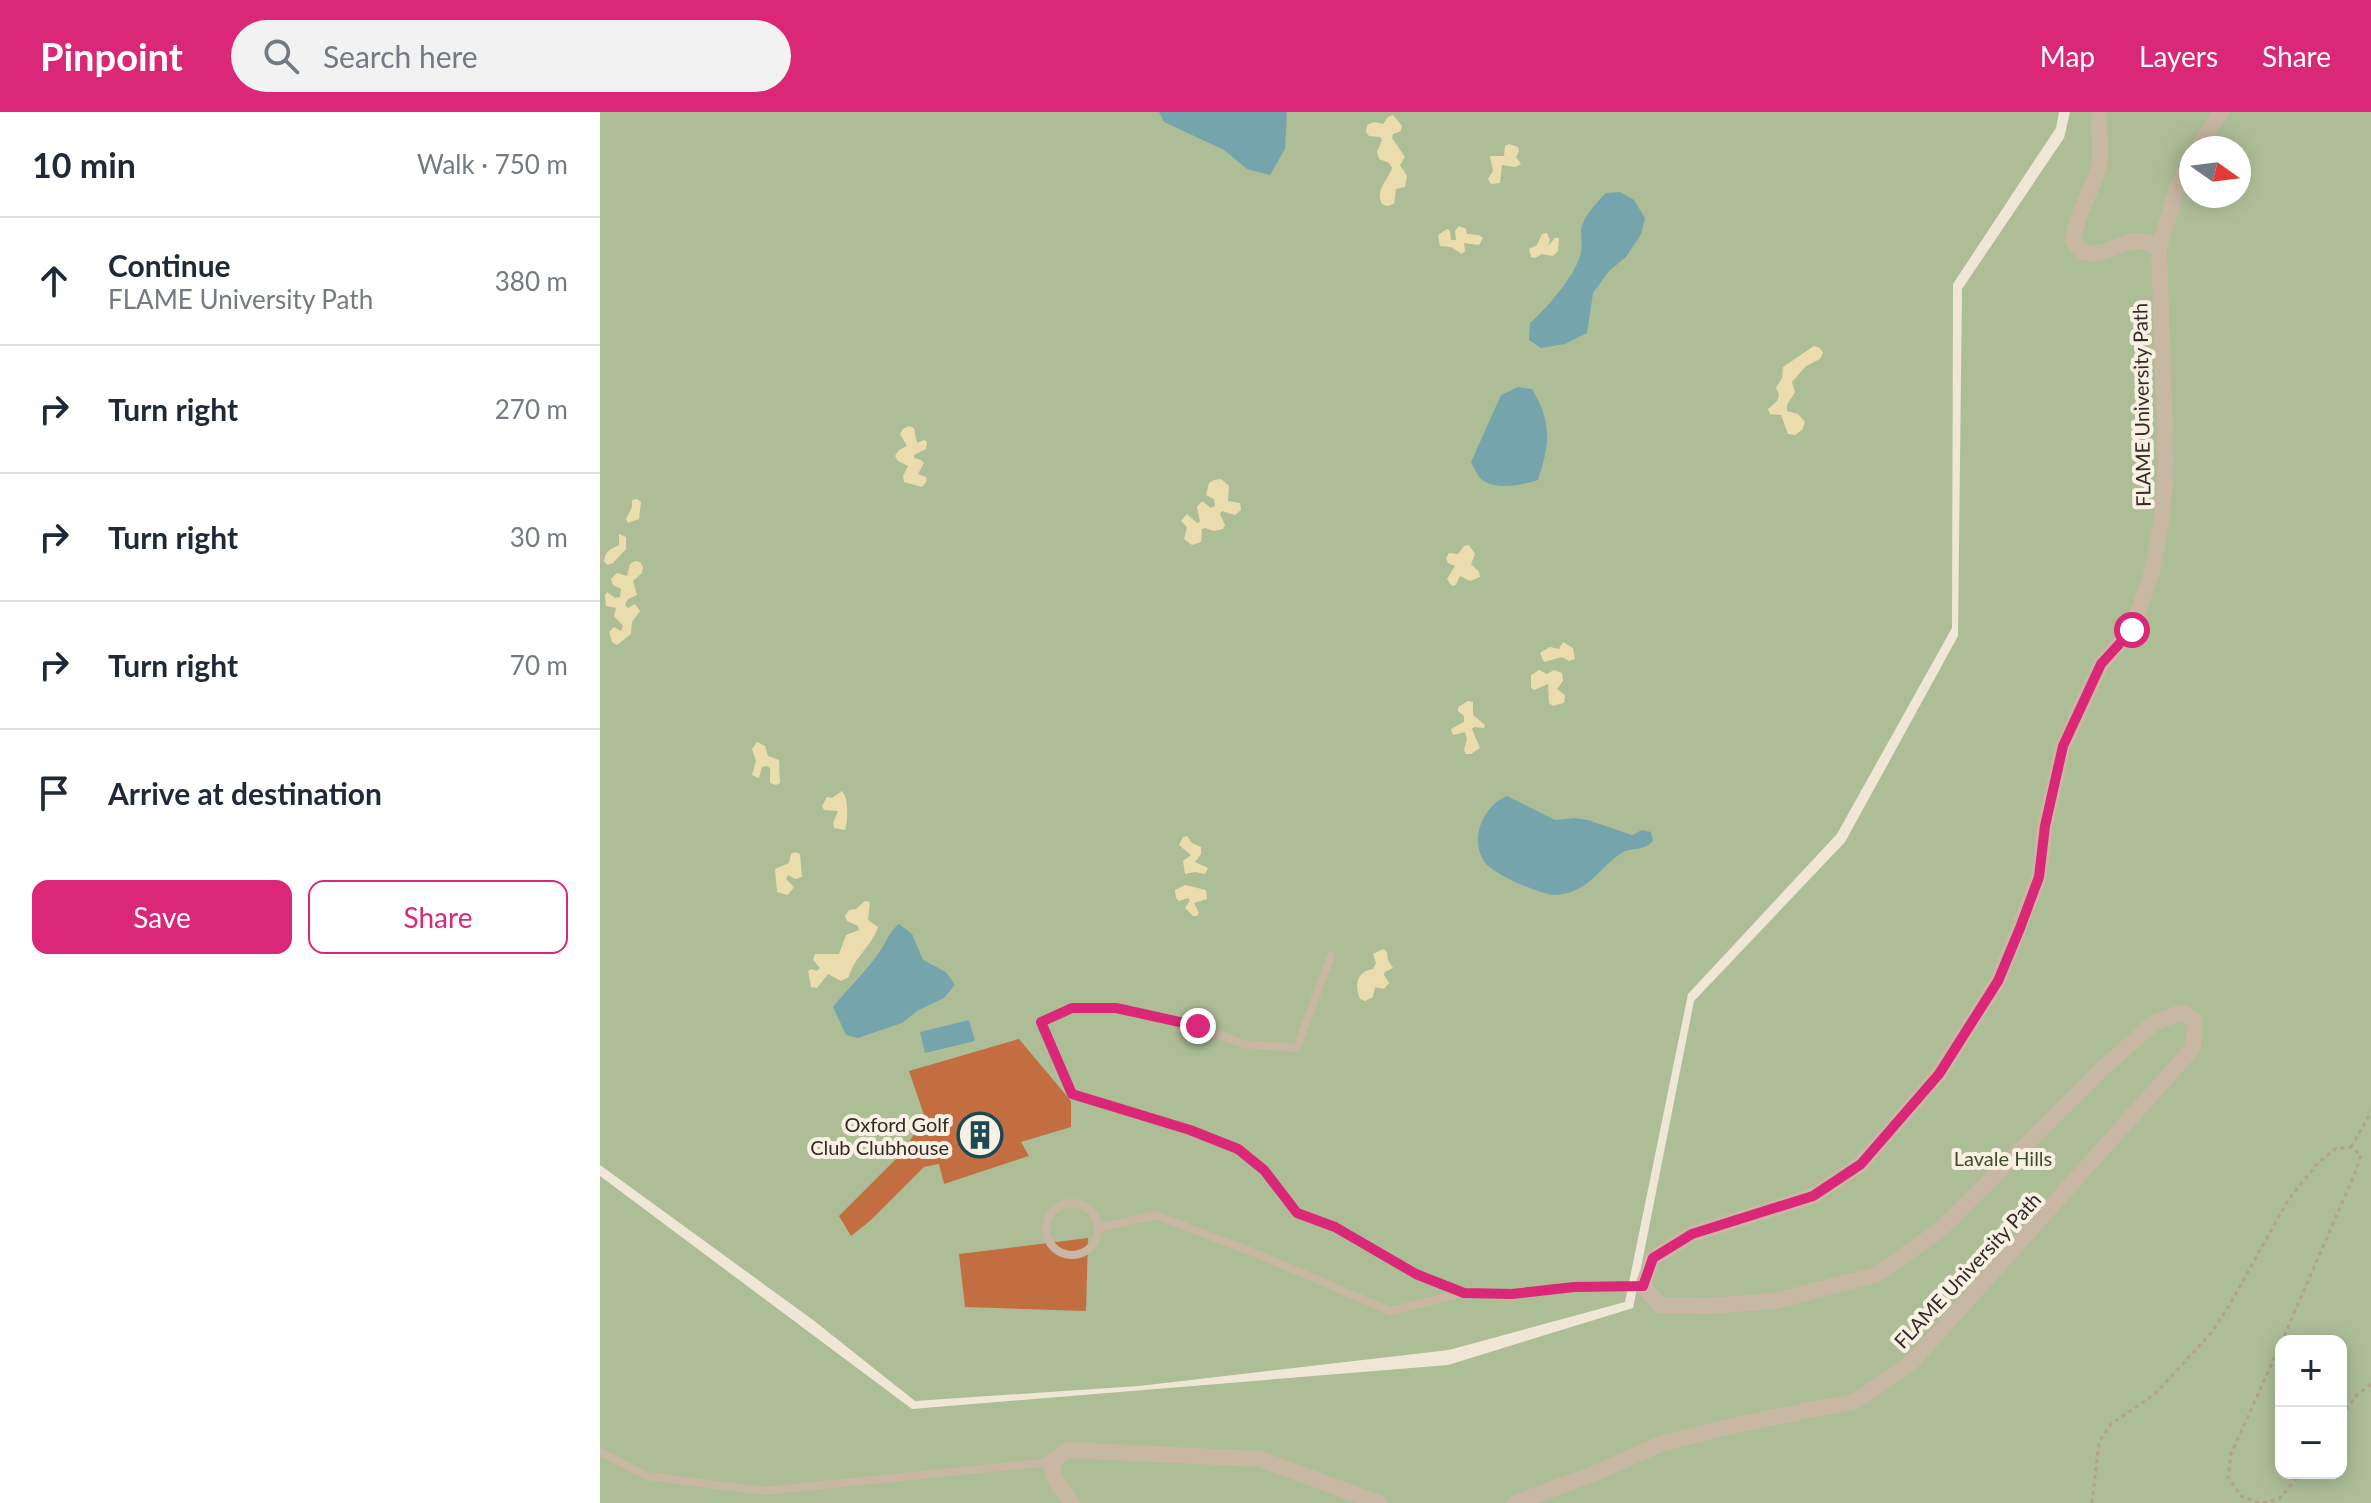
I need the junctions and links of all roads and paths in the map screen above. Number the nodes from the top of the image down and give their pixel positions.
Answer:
1 (2099, 112) edge
2 (2221, 112) edge
3 (2206, 136) edge
4 (2179, 183) edge
5 (2159, 248) junction
6 (1331, 955) dead end
7 (2371, 1112) edge
8 (2351, 1147) junction
9 (1098, 1228) junction
10 (1643, 1286) junction
11 (1464, 1293) junction
12 (2284, 1335) edge
13 (2275, 1355) edge
14 (2371, 1384) edge
15 (2347, 1408) edge
16 (600, 1452) edge
17 (1051, 1462) junction
18 (2296, 1479) edge
19 (1072, 1503) edge
20 (1379, 1503) edge
21 (1515, 1503) edge
22 (2092, 1503) edge
23 (2261, 1503) edge

1 - 5 street
2 - 3 street
4 - 5 street, FLAME University Path
5 - 10 street, FLAME University Path
6 - 11 lane
7 - 8 path
8 - 12 path
8 - 22 path
9 - 9 lane
9 - 11 lane
10 - 11 lane
10 - 21 street, FLAME University Path
13 - 23 path
14 - 15 path
16 - 17 lane
17 - 19 street
17 - 20 street
18 - 23 path

